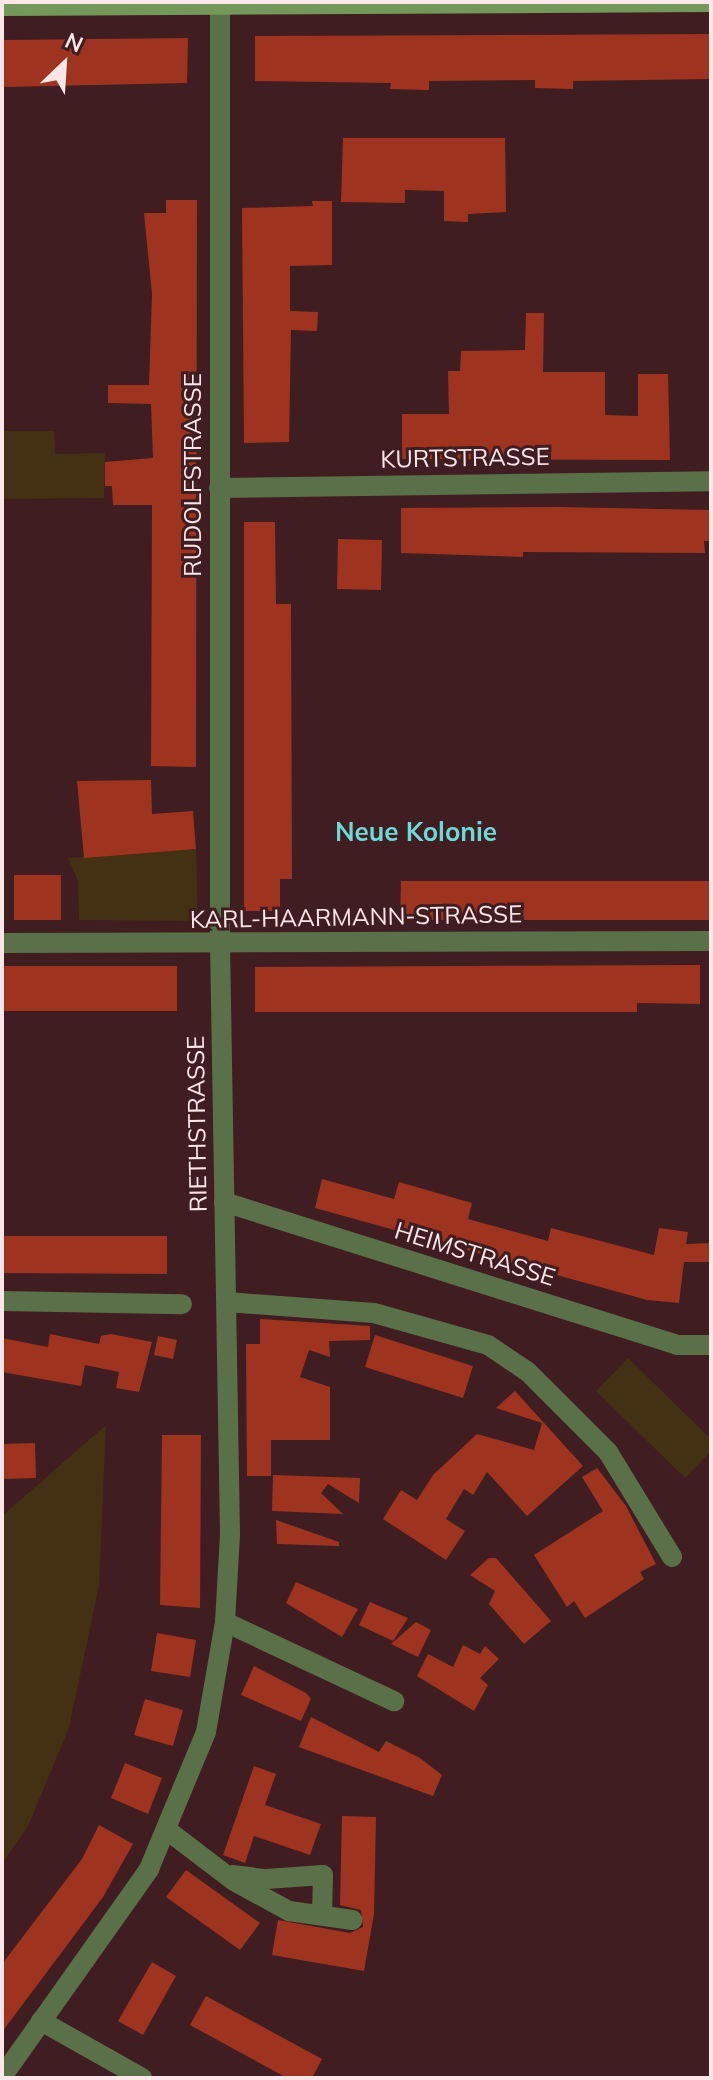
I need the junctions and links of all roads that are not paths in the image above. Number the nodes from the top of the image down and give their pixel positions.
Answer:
1 (539, 2) edge
2 (711, 2) edge
3 (220, 5) junction
4 (2, 6) edge
5 (711, 481) edge
6 (219, 488) junction
7 (711, 941) edge
8 (2, 943) edge
9 (220, 945) junction
10 (224, 1202) junction
11 (2, 1301) edge
12 (227, 1302) junction
13 (182, 1304) dead end
14 (711, 1345) edge
15 (672, 1557) dead end
16 (225, 1622) junction
17 (394, 1701) dead end
18 (167, 1830) junction
19 (225, 1874) junction
20 (322, 1915) junction
21 (352, 1920) dead end
22 (41, 2021) junction
23 (2, 2077) edge
24 (142, 2078) edge

1 - 2 main road
1 - 3 main road
3 - 4 main road
3 - 6 street, RUDOLFSTRASSE
5 - 6 street, KURTSTRASSE
6 - 9 street, RUDOLFSTRASSE
7 - 9 street, KARL-HAARMANN-STRASSE
8 - 9 street, KARL-HAARMANN-STRASSE
9 - 10 street, RIETHSTRASSE
10 - 12 street, RIETHSTRASSE
10 - 14 street, HEIMSTRASSE
11 - 13 street
12 - 15 street
12 - 16 street, RIETHSTRASSE
16 - 17 street
16 - 18 street, RIETHSTRASSE
18 - 19 street
18 - 22 street, RIETHSTRASSE
19 - 20 street
19 - 20 street
20 - 21 street
22 - 23 street, RIETHSTRASSE
22 - 24 street

